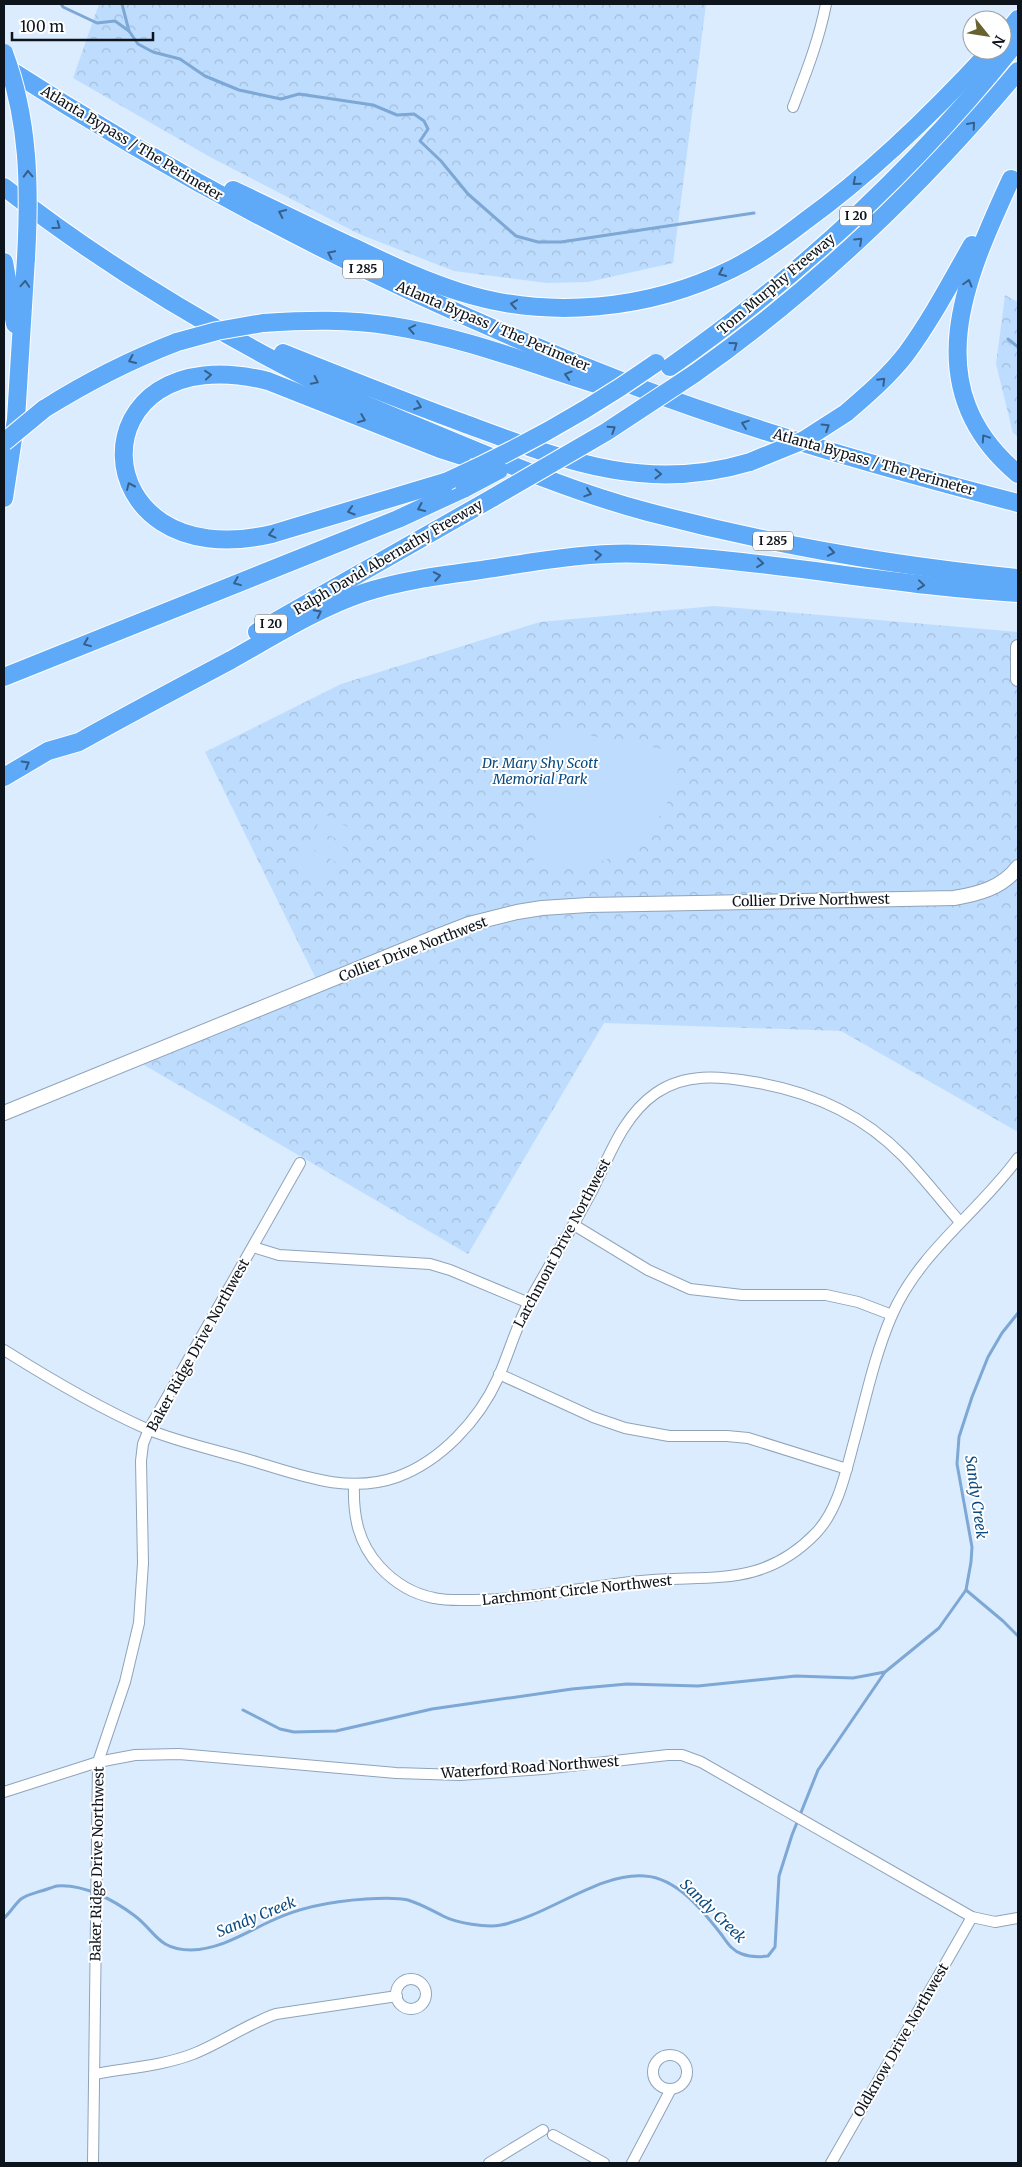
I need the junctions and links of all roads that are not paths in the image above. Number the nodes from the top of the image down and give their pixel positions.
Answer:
1 (826, 4) edge
2 (4, 53) edge
3 (982, 60) edge
4 (985, 60) edge
5 (992, 60) edge
6 (4, 66) edge
7 (1018, 71) edge
8 (793, 107) dead end
9 (106, 130) junction
10 (1014, 172) edge
11 (4, 187) edge
12 (4, 262) edge
13 (210, 324) junction
14 (663, 365) junction
15 (18, 385) junction
16 (632, 385) junction
17 (4, 442) edge
18 (1018, 474) edge
19 (542, 478) junction
20 (494, 497) joint
21 (4, 498) edge
22 (1018, 503) edge
23 (1013, 585) edge
24 (1018, 647) edge
25 (4, 677) edge
26 (1018, 679) edge
27 (48, 751) junction
28 (4, 777) edge
29 (1018, 867) edge
30 (4, 1113) edge
31 (1018, 1158) edge
32 (300, 1162) dead end
33 (960, 1222) junction
34 (574, 1226) junction
35 (253, 1247) junction
36 (528, 1303) junction
37 (892, 1315) junction
38 (4, 1350) edge
39 (4, 1359) edge
40 (500, 1374) junction
41 (149, 1430) junction
42 (847, 1469) junction
43 (354, 1485) junction
44 (98, 1762) junction
45 (4, 1792) edge
46 (972, 1917) junction
47 (1018, 1918) edge
48 (396, 1996) dead end
49 (95, 2074) junction
50 (671, 2089) dead end
51 (543, 2130) dead end
52 (553, 2135) dead end
53 (93, 2163) edge
54 (489, 2163) edge
55 (604, 2163) edge
56 (632, 2163) edge
57 (831, 2163) edge

1 - 8 street
15 -> 2 highway, bridge
3 -> 9 highway
4 - 14 highway
5 - 14 highway, Tom Murphy Freeway / I 20
6 - 9 highway, Atlanta Bypass / The Perimeter / I 285
20 -> 7 highway, Tom Murphy Freeway / I 20, bridge
16 -> 9 highway, Atlanta Bypass / The Perimeter / I 285
13 -> 10 highway, bridge
18 -> 10 highway
11 -> 13 highway, I 285
12 - 15 highway
13 -> 19 highway, I 285
14 -> 19 highway, bridge
14 -> 25 highway, I 20, bridge
15 - 21 highway
16 -> 17 highway, bridge
22 -> 16 highway, Atlanta Bypass / The Perimeter / I 285
19 -> 23 highway, I 285
20 - 27 highway, Ralph David Abernathy Freeway / I 20
27 -> 23 highway
24 - 26 main road
28 -> 27 highway, I 20
29 - 30 main road, Collier Drive Northwest
31 - 33 street, Larchmont Circle Northwest
32 - 35 street, Baker Ridge Drive Northwest
33 - 34 street, Larchmont Drive Northwest
33 - 37 street, Larchmont Circle Northwest
34 - 36 street, Larchmont Drive Northwest
34 - 37 street
35 - 36 street
35 - 41 street, Baker Ridge Drive Northwest
36 - 40 street, Larchmont Drive Northwest
37 - 42 street, Larchmont Circle Northwest
38 - 39 street
38 - 41 street, Larchmont Drive Northwest
40 - 42 street
40 - 43 street, Larchmont Drive Northwest
41 - 43 street, Larchmont Drive Northwest
41 - 44 street, Baker Ridge Drive Northwest
42 - 43 street, Larchmont Circle Northwest
44 - 45 street, Waterford Road Northwest
44 - 46 street, Waterford Road Northwest
44 - 49 street, Baker Ridge Drive Northwest
46 - 47 street, Waterford Road Northwest
46 - 57 street, Oldknow Drive Northwest
48 - 49 street
49 - 53 street, Baker Ridge Drive Northwest
50 - 56 street
51 - 54 street
52 - 55 street

